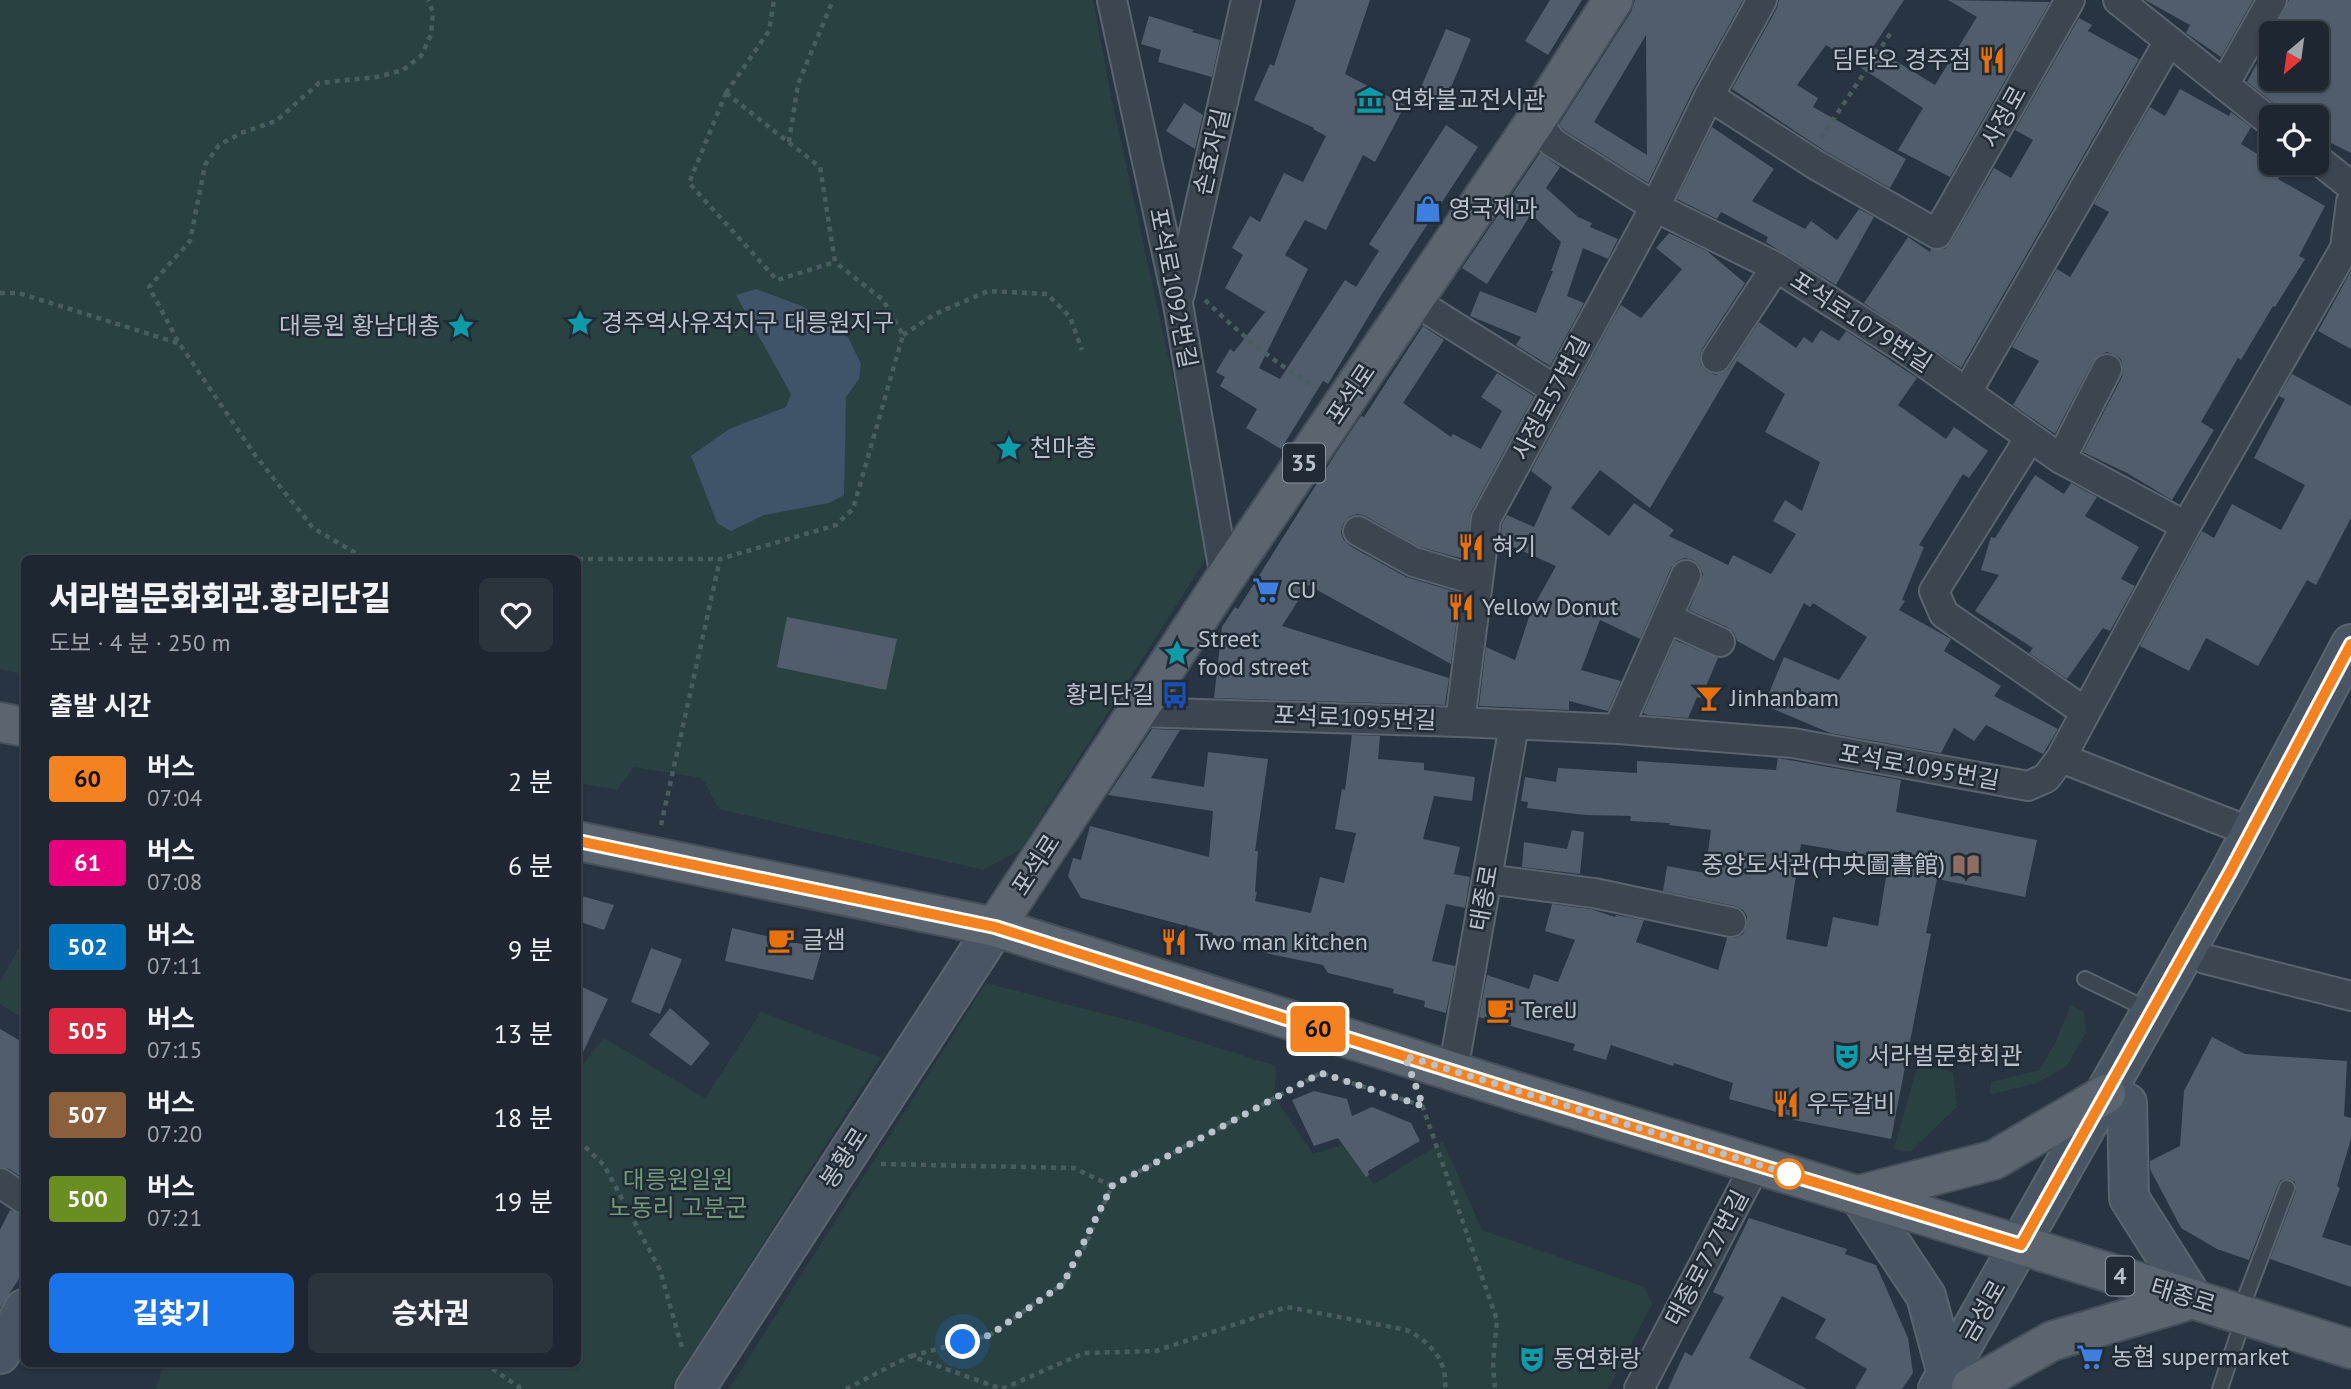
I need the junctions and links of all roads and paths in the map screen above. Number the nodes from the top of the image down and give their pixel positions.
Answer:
1 (428, 0) edge
2 (774, 0) edge
3 (834, 0) edge
4 (1111, 0) edge
5 (1246, 0) edge
6 (1613, 0) edge
7 (1762, 0) edge
8 (2070, 0) edge
9 (2118, 0) edge
10 (2272, 0) edge
11 (1892, 31) dead end
12 (2168, 41) junction
13 (2224, 85) junction
14 (726, 93) junction
15 (1709, 96) junction
16 (2259, 112) edge
17 (1536, 120) junction
18 (789, 143) junction
19 (1807, 159) junction
20 (2329, 169) edge
21 (2351, 186) edge
22 (2351, 202) edge
23 (1655, 206) junction
24 (835, 262) junction
25 (1776, 267) junction
26 (1181, 291) junction
27 (0, 293) edge
28 (1413, 301) junction
29 (903, 335) junction
30 (179, 343) junction
31 (1082, 350) dead end
32 (1716, 358) dead end
33 (2107, 369) dead end
34 (1556, 390) junction
35 (1967, 392) junction
36 (1345, 403) junction
37 (2029, 439) junction
38 (2061, 459) junction
39 (2186, 526) junction
40 (1358, 531) dead end
41 (359, 555) edge
42 (581, 559) edge
43 (720, 559) junction
44 (1686, 575) dead end
45 (1226, 578) junction
46 (1478, 581) junction
47 (1667, 618) junction
48 (1720, 642) dead end
49 (2351, 644) edge
50 (2351, 692) edge
51 (2084, 711) junction
52 (1137, 712) junction
53 (0, 722) edge
54 (1460, 722) junction
55 (1514, 725) junction
56 (21, 726) edge
57 (1618, 729) junction
58 (2061, 758) junction
59 (2251, 832) junction
60 (581, 842) edge
61 (654, 857) junction
62 (1487, 879) junction
63 (1731, 922) dead end
64 (995, 927) junction
65 (2206, 959) junction
66 (2085, 979) dead end
67 (2351, 996) edge
68 (2162, 1017) junction
69 (1405, 1056) junction
70 (1453, 1072) junction
71 (2117, 1099) junction
72 (1423, 1106) junction
73 (581, 1143) edge
74 (840, 1163) junction
75 (1756, 1164) junction
76 (0, 1183) edge
77 (1112, 1186) junction
78 (2287, 1188) dead end
79 (1859, 1195) junction
80 (21, 1197) edge
81 (2033, 1249) junction
82 (2193, 1299) junction
83 (21, 1314) edge
84 (2242, 1315) junction
85 (682, 1349) dead end
86 (2351, 1349) edge
87 (0, 1353) edge
88 (910, 1356) junction
89 (490, 1367) edge
90 (1957, 1385) edge
91 (522, 1389) edge
92 (695, 1389) edge
93 (846, 1389) edge
94 (1445, 1389) edge
95 (1495, 1389) edge
96 (1639, 1389) edge
97 (2220, 1389) edge

1 - 30 path
2 - 14 path
3 - 18 path
4 - 26 street, 포석로1092번길
5 - 26 street, 손효자길
6 - 17 main road, 포석로 / 35
7 - 15 street, 사정로57번길
8 - 19 street, 사정로
9 - 12 street
10 - 13 street
11 - 19 path
12 - 13 street
12 - 35 street
13 - 16 street
14 - 18 path
14 - 24 path
15 - 19 street
15 - 23 street, 사정로57번길
17 - 23 street, 포석로1079번길
17 - 28 main road, 포석로 / 35
18 - 24 path
20 - 21 street
22 - 39 street, 포석로1095번길
23 - 25 street, 포석로1079번길
23 - 34 street, 사정로57번길
24 - 29 path
25 - 32 street
25 - 35 street, 포석로1079번길
26 - 36 path
26 - 45 street, 포석로1092번길
27 - 30 path
28 - 34 street
28 - 36 main road, 포석로 / 35
29 - 31 path
29 - 43 path
30 - 41 path
33 - 38 street
34 - 46 street, 사정로57번길
35 - 37 street, 포석로1079번길
36 - 45 main road, 포석로 / 35
37 - 38 street, 포석로1079번길
37 - 51 street
38 - 39 street, 포석로1079번길
39 - 51 street, 포석로1095번길
40 - 46 street
42 - 43 path
43 - 61 path
44 - 47 street
45 - 52 main road, 포석로 / 35
46 - 54 street, 사정로57번길
47 - 48 street
47 - 57 street
49 - 59 street, 금성로
50 - 65 street, 금성로
51 - 58 street, 포석로1095번길
52 - 54 street, 포석로1095번길
52 - 64 main road, 포석로 / 35
53 - 56 main road
54 - 55 street, 포석로1095번길
55 - 57 street, 포석로1095번길
55 - 62 street, 태종로
57 - 58 street, 포석로1095번길
58 - 59 street
59 - 68 street, 금성로
60 - 61 main road, 태종로 / 4
61 - 64 main road, 태종로 / 4
62 - 63 street
62 - 70 street, 태종로
64 - 69 main road, 태종로 / 4
64 - 74 street, 봉황로
65 - 67 street
65 - 68 street, 금성로
66 - 68 lane
68 - 71 street, 금성로
69 - 70 main road, 태종로 / 4
69 - 72 path
70 - 75 main road, 태종로 / 4
71 - 79 main road
71 - 81 street, 금성로
71 - 82 street
72 - 77 path
72 - 95 path
73 - 85 path
74 - 77 path
74 - 92 street, 봉황로
75 - 79 main road, 태종로 / 4
75 - 96 street, 태종로727번길
76 - 80 street
77 - 88 path
78 - 84 lane
79 - 81 main road, 태종로 / 4
79 - 90 street
81 - 82 main road, 태종로 / 4
81 - 90 street, 금성로
82 - 84 main road, 태종로 / 4
82 - 90 main road
83 - 87 street
84 - 86 main road, 태종로 / 4
84 - 97 lane
88 - 93 path
88 - 94 path
89 - 91 path

